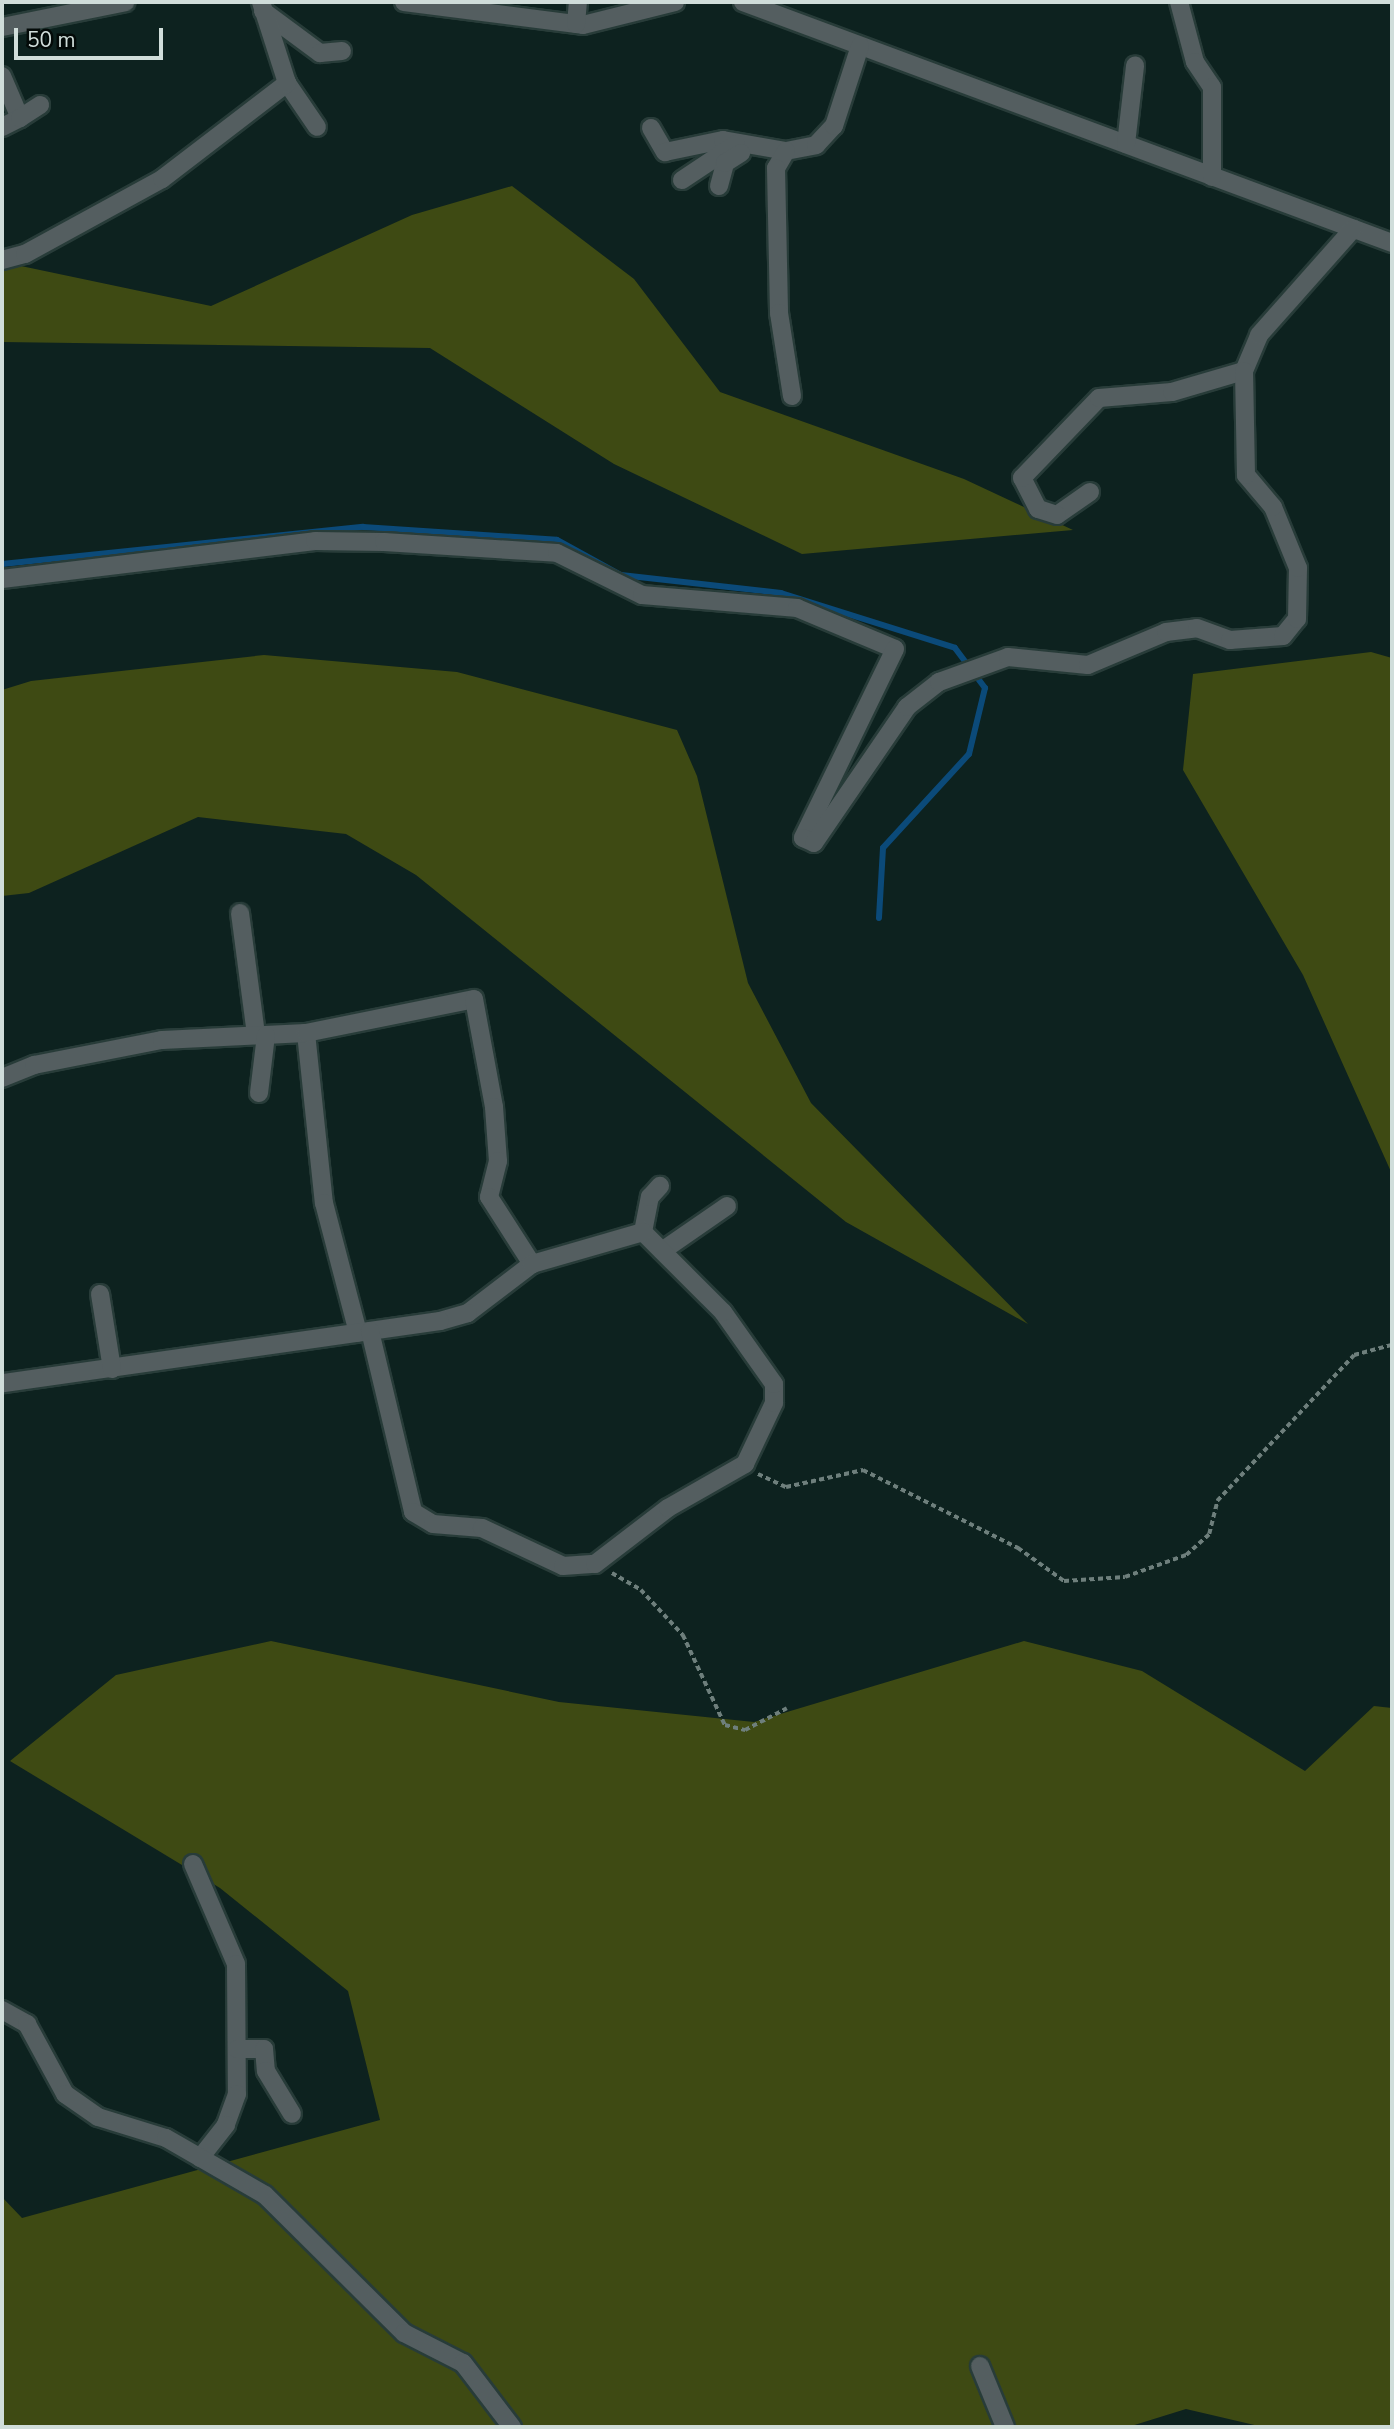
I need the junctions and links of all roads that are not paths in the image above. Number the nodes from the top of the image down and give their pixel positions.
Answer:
1 (126, 2) edge
2 (404, 2) edge
3 (578, 2) edge
4 (675, 2) edge
5 (743, 2) edge
6 (1179, 2) edge
7 (262, 6) edge
8 (576, 24) junction
9 (2, 27) edge
10 (860, 46) junction
11 (342, 51) dead end
12 (1135, 65) dead end
13 (2, 76) edge
14 (286, 83) junction
15 (40, 106) dead end
16 (20, 118) junction
17 (2, 127) edge
18 (317, 127) dead end
19 (651, 128) dead end
20 (746, 144) junction
21 (1126, 144) junction
22 (786, 151) junction
23 (1212, 177) junction
24 (682, 180) dead end
25 (719, 186) dead end
26 (1353, 229) junction
27 (1392, 243) edge
28 (2, 260) edge
29 (1244, 371) junction
30 (792, 396) dead end
31 (1090, 492) dead end
32 (2, 579) edge
33 (240, 913) dead end
34 (306, 1033) junction
35 (261, 1035) junction
36 (2, 1078) edge
37 (258, 1093) dead end
38 (660, 1186) dead end
39 (727, 1206) dead end
40 (643, 1232) junction
41 (662, 1251) junction
42 (532, 1264) junction
43 (100, 1294) dead end
44 (364, 1332) junction
45 (112, 1369) junction
46 (2, 1384) edge
47 (193, 1864) dead end
48 (2, 2010) edge
49 (237, 2049) junction
50 (292, 2114) dead end
51 (200, 2158) junction
52 (980, 2367) dead end
53 (512, 2427) edge
54 (1005, 2427) edge

1 - 9 street
2 - 8 street
3 - 8 street
4 - 8 street
5 - 10 street
6 - 23 street
7 - 11 street
7 - 14 street
10 - 21 street
10 - 22 street
12 - 21 street
13 - 16 street
14 - 18 street
14 - 28 street
15 - 16 street
16 - 17 street
19 - 20 street
20 - 22 street
20 - 24 street
20 - 25 street
21 - 23 street
22 - 30 street
23 - 26 street
26 - 27 street
26 - 29 street
29 - 31 street
29 - 32 street
33 - 35 street
34 - 35 street
34 - 42 street
34 - 44 street
35 - 36 street
35 - 37 street
38 - 40 street
39 - 41 street
40 - 41 street
40 - 42 street
41 - 44 street
42 - 44 street
43 - 45 street
44 - 45 street
45 - 46 street
47 - 49 street
48 - 51 street
49 - 50 street
49 - 51 street
51 - 53 street
52 - 54 street

